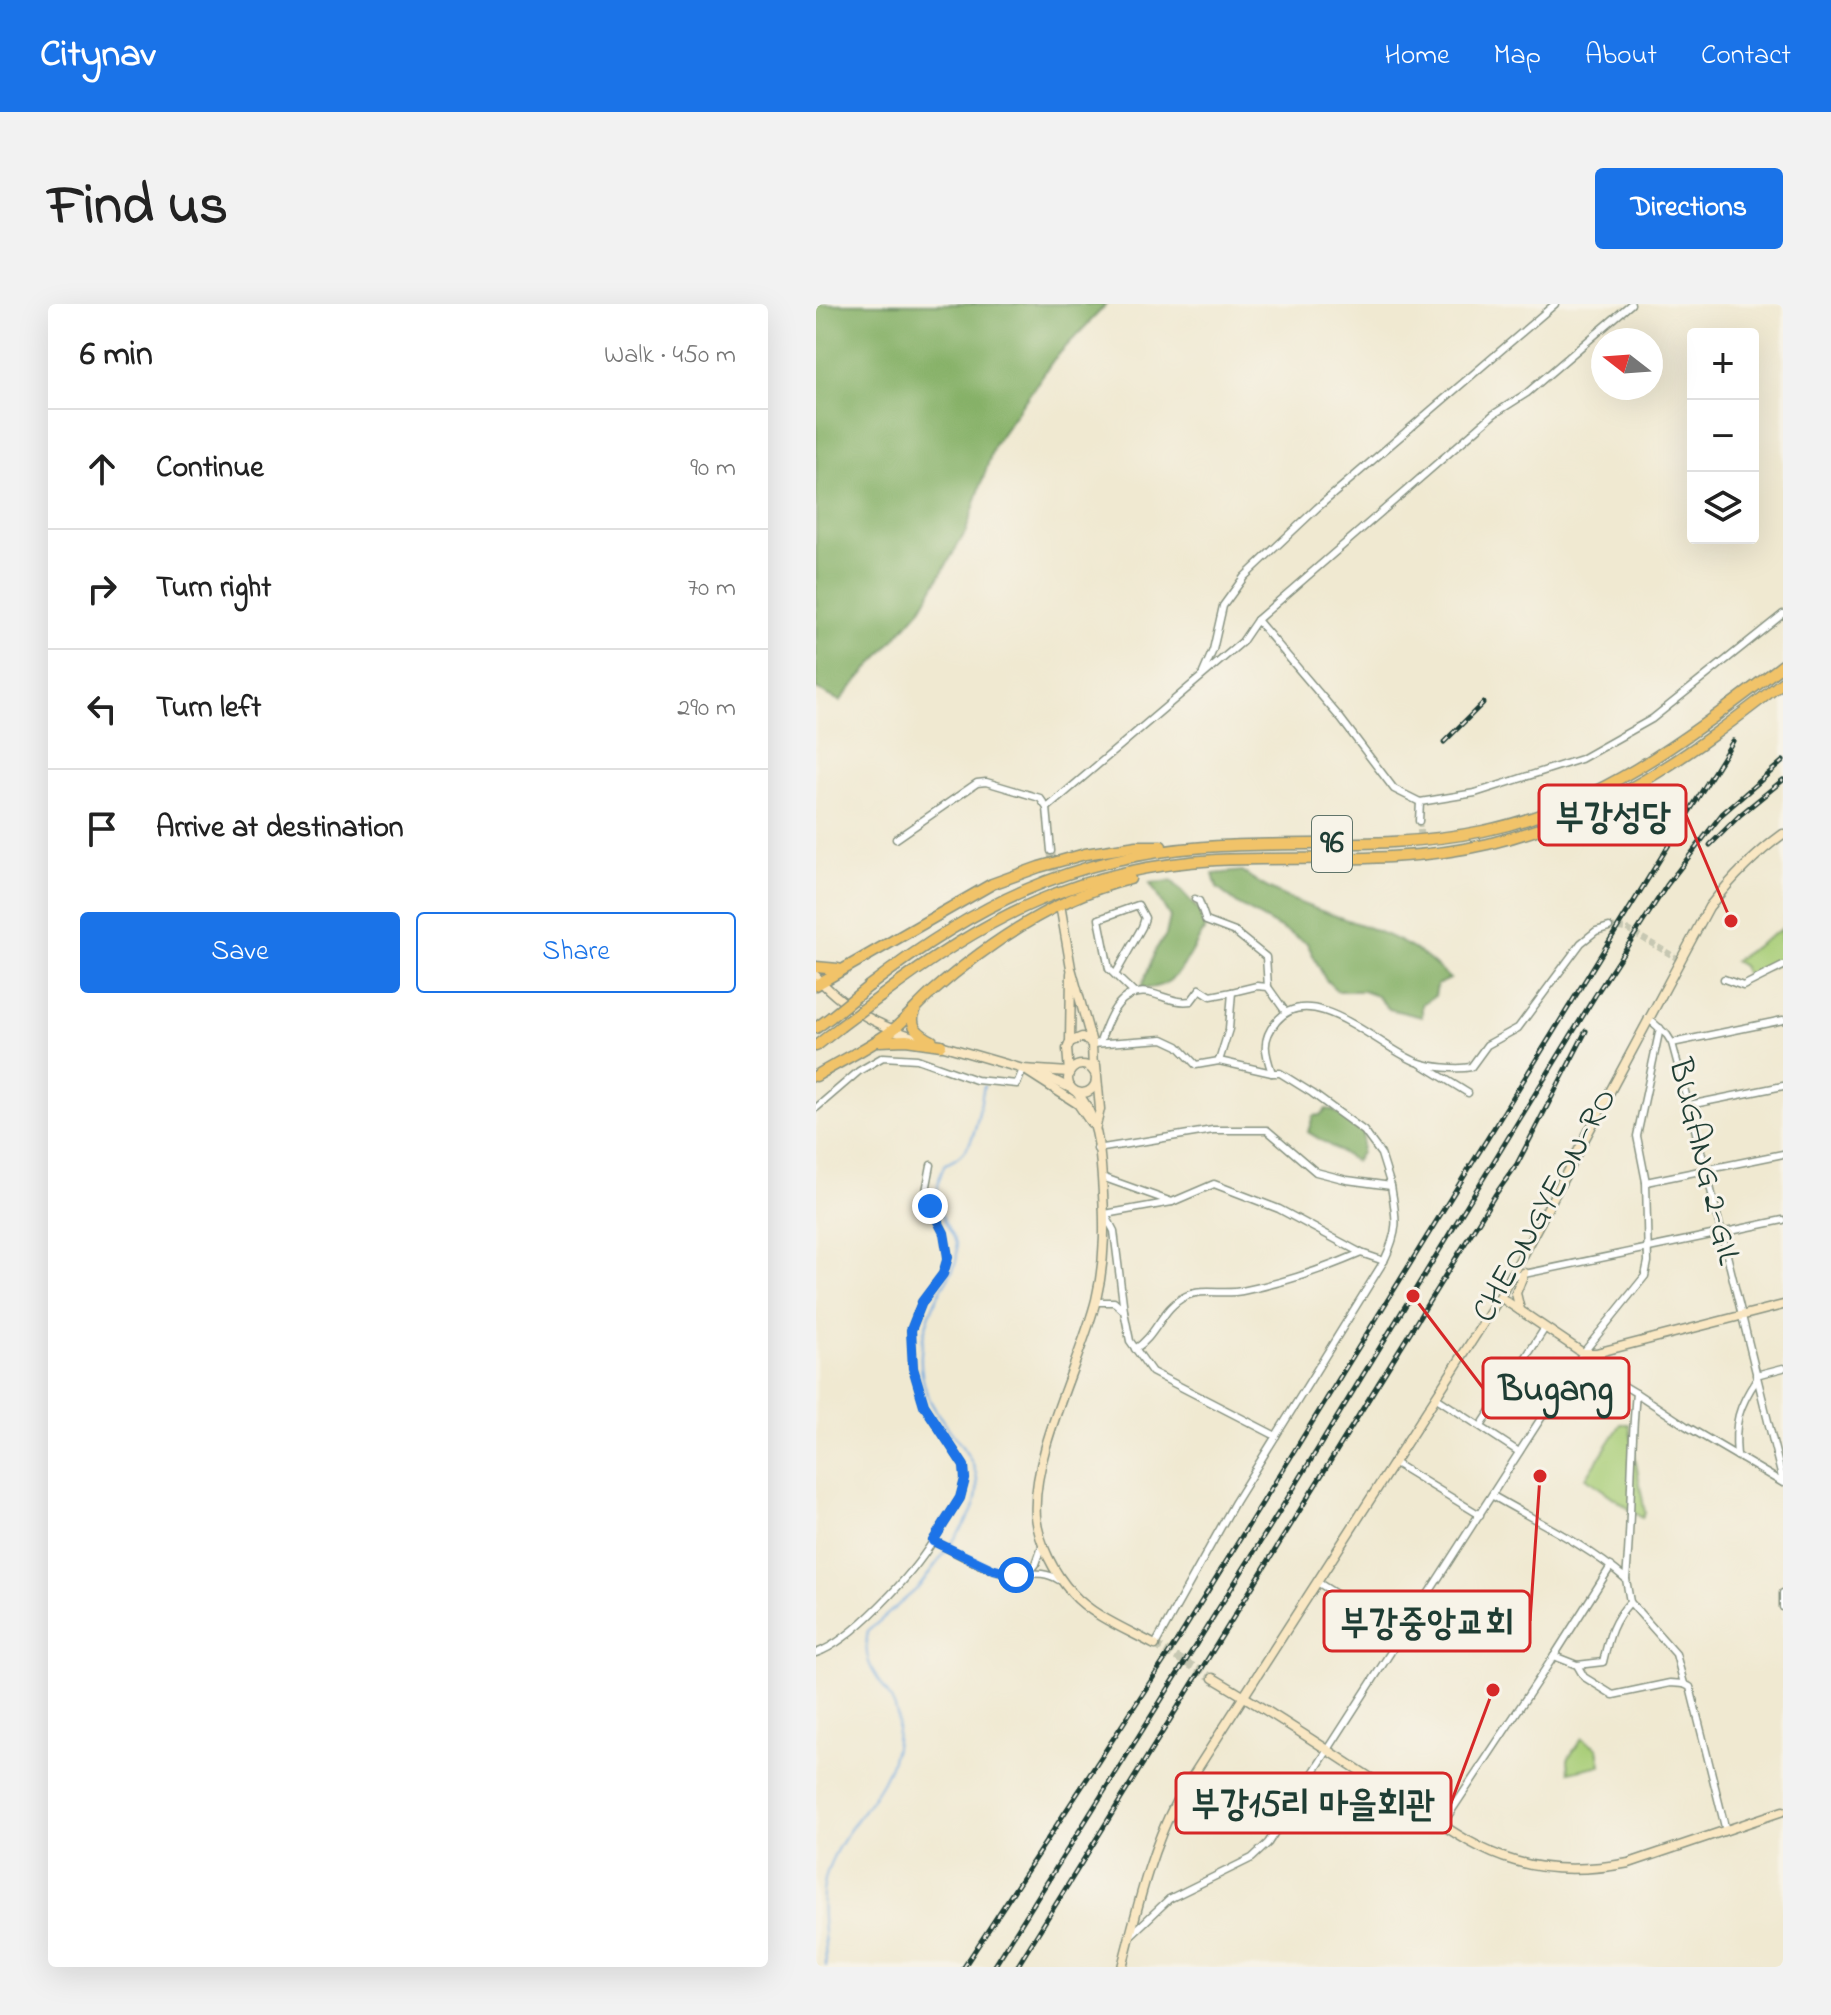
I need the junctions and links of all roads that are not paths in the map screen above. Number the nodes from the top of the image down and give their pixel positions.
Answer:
1 (1555, 304) edge
2 (1631, 304) edge
3 (1783, 614) edge
4 (1257, 620) junction
5 (1783, 665) edge
6 (1201, 676) junction
7 (1783, 682) edge
8 (1420, 802) junction
9 (1047, 808) junction
10 (1419, 821) tunnel mouth
11 (1783, 834) edge
12 (896, 839) dead end
13 (1207, 846) junction
14 (1051, 851) tunnel mouth
15 (1215, 860) junction
16 (1195, 899) dead end
17 (1061, 910) tunnel mouth
18 (1609, 927) dead end
19 (1783, 966) edge
20 (816, 967) edge
21 (844, 968) junction
22 (1071, 968) junction
23 (1115, 975) junction
24 (1724, 979) dead end
25 (817, 981) edge
26 (1268, 987) junction
27 (1133, 992) junction
28 (1232, 992) junction
29 (919, 1005) junction
30 (1285, 1011) junction
31 (1648, 1018) junction
32 (1783, 1020) edge
33 (816, 1028) edge
34 (1660, 1028) junction
35 (893, 1030) junction
36 (1070, 1042) junction
37 (1096, 1043) junction
38 (1672, 1043) junction
39 (867, 1045) junction
40 (941, 1045) junction
41 (816, 1046) edge
42 (1068, 1055) junction
43 (1219, 1061) junction
44 (1418, 1062) junction
45 (1027, 1070) junction
46 (1093, 1070) junction
47 (1069, 1072) junction
48 (1272, 1073) junction
49 (816, 1076) edge
50 (1095, 1086) junction
51 (1783, 1086) edge
52 (1074, 1090) junction
53 (1468, 1093) dead end
54 (1689, 1105) junction
55 (816, 1108) edge
56 (1095, 1131) junction
57 (1097, 1149) junction
58 (1783, 1154) edge
59 (931, 1165) dead end
60 (1706, 1170) junction
61 (1102, 1177) junction
62 (1646, 1182) junction
63 (1391, 1186) junction
64 (1172, 1202) junction
65 (1105, 1214) junction
66 (1783, 1220) edge
67 (1722, 1233) junction
68 (1648, 1248) junction
69 (1361, 1253) junction
70 (1384, 1261) junction
71 (1524, 1273) junction
72 (1510, 1277) junction
73 (1500, 1297) junction
74 (1095, 1302) junction
75 (1783, 1304) edge
76 (1124, 1311) junction
77 (1520, 1311) junction
78 (1742, 1315) junction
79 (1545, 1328) junction
80 (1135, 1349) junction
81 (1583, 1353) junction
82 (1783, 1368) edge
83 (1756, 1377) junction
84 (1636, 1393) junction
85 (1435, 1397) junction
86 (1481, 1426) junction
87 (1276, 1436) junction
88 (1519, 1452) junction
89 (1737, 1456) junction
90 (1393, 1462) junction
91 (1781, 1463) edge
92 (1783, 1483) edge
93 (1493, 1496) junction
94 (1480, 1515) junction
95 (935, 1542) junction
96 (1043, 1544) junction
97 (1611, 1566) junction
98 (1030, 1572) junction
99 (1626, 1579) junction
100 (1063, 1582) junction
101 (1317, 1582) junction
102 (1630, 1602) junction
103 (1403, 1636) junction
104 (1155, 1645) joint
105 (816, 1653) edge
106 (1554, 1656) junction
107 (1577, 1665) junction
108 (1213, 1678) tunnel mouth
109 (1684, 1684) junction
110 (1244, 1696) junction
111 (1329, 1750) junction
112 (1783, 1811) edge
113 (1442, 1825) junction
114 (1726, 1831) junction
115 (1130, 1936) junction
116 (1122, 1967) edge

1 - 6 street
2 - 4 street
3 - 8 street
4 - 6 street
4 - 8 street
5 - 13 highway, 96
6 - 9 street
7 - 15 highway, 96
8 - 10 street
9 - 12 street
9 - 14 street
11 - 31 street, CHEONGYEON-RO
13 - 21 highway
13 - 33 highway, 96, bridge
15 - 29 highway
15 - 41 highway, 96, bridge
16 - 26 street
17 - 22 street
18 - 44 street
19 - 24 street
20 - 21 highway
21 - 25 highway
22 - 36 street
22 - 37 street
23 - 23 street
23 - 27 street
25 - 35 street
26 - 28 street
26 - 30 street
27 - 28 street
27 - 37 street
28 - 43 street
29 - 35 highway
29 - 40 highway
30 - 44 street
30 - 48 street
31 - 34 street, BUGANG 2-GIL
31 - 72 street, CHEONGYEON-RO
32 - 38 street
34 - 38 street, BUGANG 2-GIL
34 - 62 street
35 - 39 highway
35 - 40 street
36 - 37 street
36 - 42 street
37 - 43 street
37 - 46 street
37 - 56 street
38 - 54 street, BUGANG 2-GIL
39 - 40 highway
39 - 49 highway
40 - 45 street
42 - 45 street
42 - 47 street
43 - 48 street
44 - 53 street
45 - 47 street
45 - 52 street
45 - 55 street
45 - 56 street
46 - 47 street
46 - 50 street
47 - 52 street
48 - 63 street
50 - 52 street
50 - 56 street
51 - 54 street
52 - 56 street
54 - 60 street, BUGANG 2-GIL
56 - 57 street
57 - 61 street
57 - 63 street
58 - 60 street
59 - 95 street
60 - 62 street
60 - 67 street, BUGANG 2-GIL
61 - 64 street
61 - 65 street
62 - 68 street
63 - 70 street
64 - 65 street
64 - 69 street
65 - 74 street
65 - 76 street
66 - 67 street
67 - 68 street
67 - 78 street, BUGANG 2-GIL
68 - 71 street
68 - 81 street
69 - 70 street
69 - 80 street
70 - 87 street
71 - 72 street
71 - 77 street
72 - 73 street, CHEONGYEON-RO
73 - 77 street
73 - 85 street, CHEONGYEON-RO
74 - 76 street
74 - 96 street
75 - 78 street
76 - 80 street
77 - 79 street
78 - 81 street
78 - 83 street, BUGANG 2-GIL
79 - 81 street
79 - 86 street
80 - 87 street
81 - 84 street
81 - 88 street
82 - 83 street
83 - 89 street
83 - 91 street, BUGANG 2-GIL
84 - 89 street
84 - 99 street
85 - 86 street
85 - 90 street, CHEONGYEON-RO
86 - 88 street
87 - 104 street
88 - 93 street
89 - 92 street
90 - 94 street
90 - 101 street, CHEONGYEON-RO
91 - 92 street, BUGANG 2-GIL
93 - 94 street
93 - 97 street
94 - 103 street
95 - 98 street
95 - 105 street
96 - 98 street
96 - 100 street
97 - 99 street
97 - 106 street
98 - 100 street
99 - 102 street
100 - 104 street
101 - 103 street
101 - 110 street, CHEONGYEON-RO
102 - 107 street
102 - 109 street
103 - 111 street
106 - 107 street
106 - 113 street
107 - 109 street
108 - 110 street
109 - 114 street
110 - 111 street
110 - 115 street, CHEONGYEON-RO
111 - 113 street
111 - 115 street
112 - 114 street
113 - 114 street
115 - 116 street, CHEONGYEON-RO

